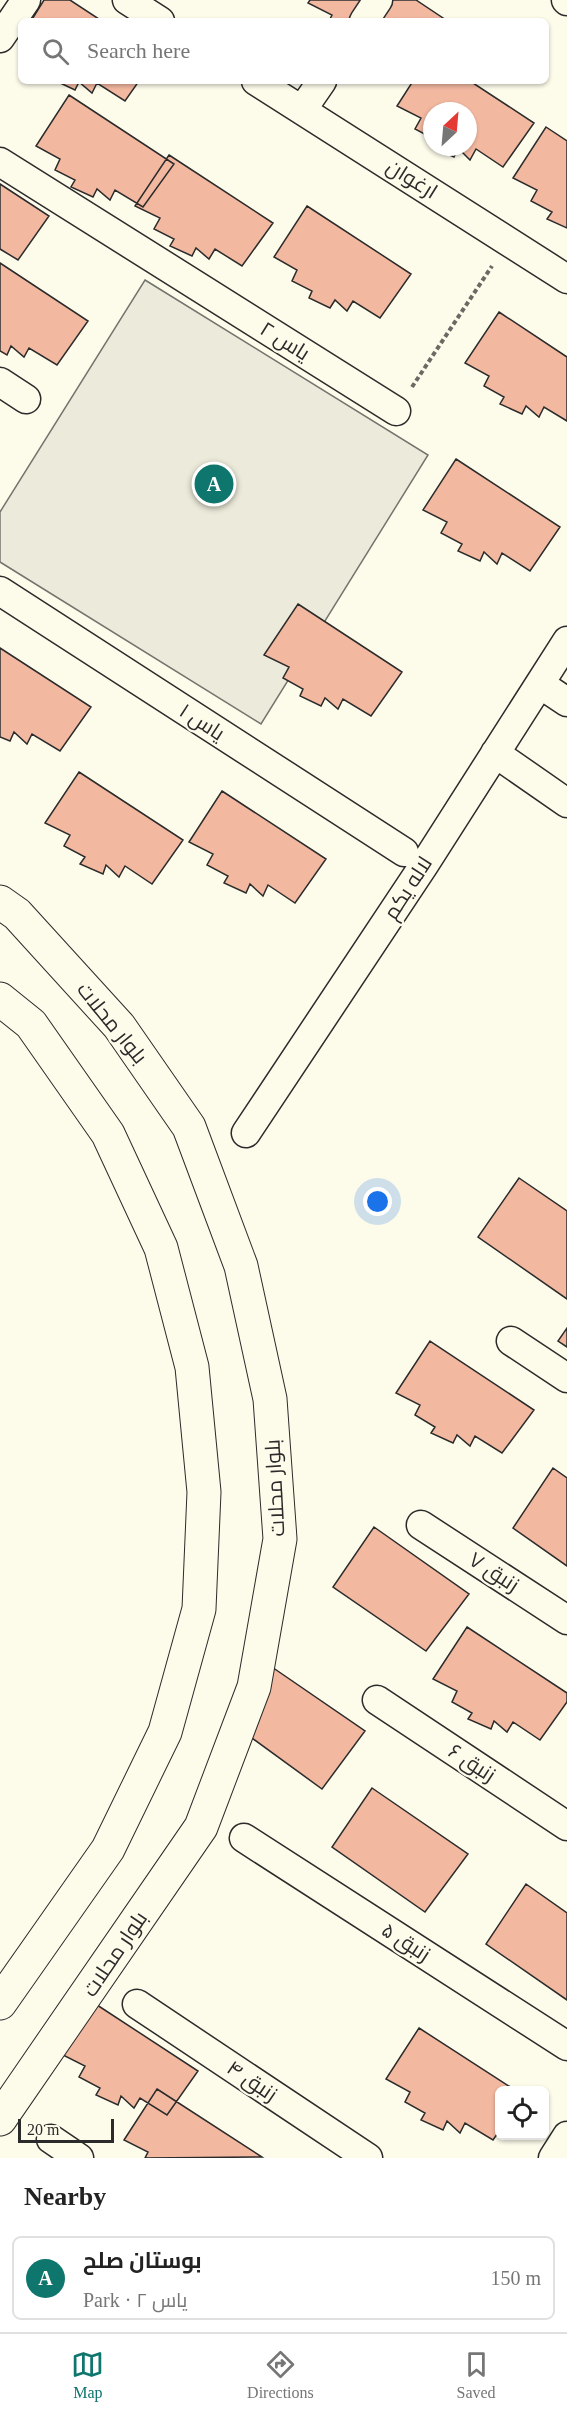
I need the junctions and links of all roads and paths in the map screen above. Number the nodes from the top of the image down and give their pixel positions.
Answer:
1 (26, 0) edge
2 (127, 0) edge
3 (378, 0) edge
4 (155, 18) edge
5 (366, 18) edge
6 (0, 38) edge
7 (261, 84) edge
8 (320, 84) edge
9 (302, 110) junction
10 (0, 162) edge
11 (509, 240) junction
12 (567, 279) edge
13 (0, 382) edge
14 (26, 399) dead end
15 (396, 411) joint
16 (0, 591) edge
17 (567, 641) edge
18 (540, 684) junction
19 (567, 702) edge
20 (495, 753) junction
21 (567, 803) edge
22 (404, 852) dead end
23 (0, 902) edge
24 (0, 999) edge
25 (246, 1133) dead end
26 (511, 1341) dead end
27 (567, 1378) edge
28 (421, 1525) dead end
29 (567, 1620) edge
30 (377, 1700) dead end
31 (567, 1826) edge
32 (244, 1838) dead end
33 (0, 2003) edge
34 (137, 2004) dead end
35 (567, 2046) edge
36 (0, 2119) edge
37 (567, 2136) edge
38 (51, 2139) dead end
39 (79, 2158) edge
40 (368, 2158) edge
41 (553, 2158) edge

1 - 6 street
2 - 4 street
3 - 5 street
7 - 9 street, ارغوان
8 - 9 street
9 - 11 street, ارغوان
10 - 15 street, یاس ۲
11 - 12 street, ارغوان
11 - 15 path
13 - 14 street
16 - 22 street, یاس ۱
17 - 18 street, لاله یکم
18 - 19 street
18 - 20 street, لاله یکم
20 - 21 street
20 - 25 street, لاله یکم
23 - 36 main road, بلوار محلات
24 - 33 main road
26 - 27 street
28 - 29 street, زنبق ۷
30 - 31 street, زنبق ۶
32 - 35 street, زنبق ۵
34 - 40 street, زنبق ۴
37 - 41 street
38 - 39 street

